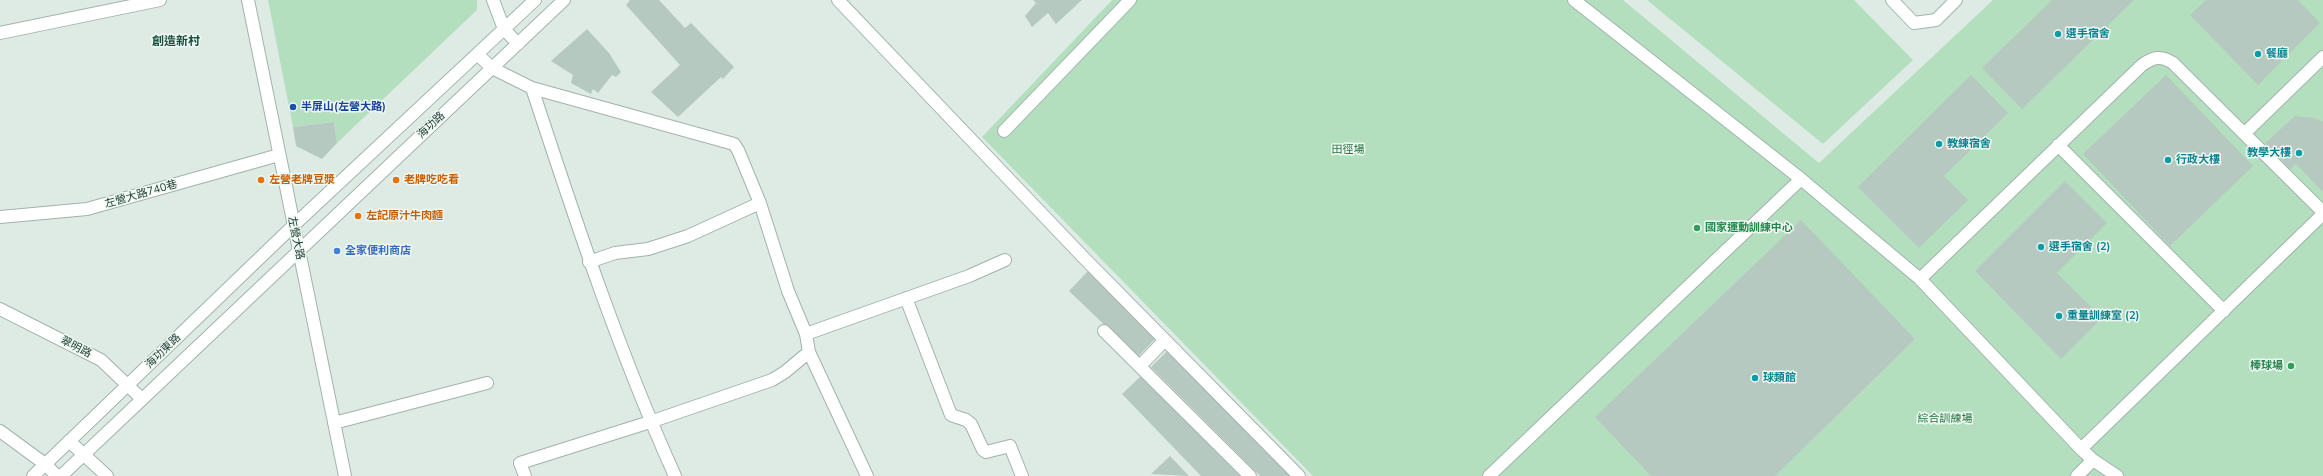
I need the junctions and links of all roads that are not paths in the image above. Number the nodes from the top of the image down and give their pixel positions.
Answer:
1 (160, 0) edge
2 (248, 0) edge
3 (493, 0) edge
4 (535, 0) edge
5 (564, 0) edge
6 (838, 0) edge
7 (1130, 0) edge
8 (1574, 0) edge
9 (1892, 0) edge
10 (1956, 0) edge
11 (504, 29) junction
12 (0, 33) edge
13 (518, 44) junction
14 (477, 54) junction
15 (2323, 57) edge
16 (492, 68) junction
17 (532, 88) junction
18 (1004, 131) dead end
19 (2245, 133) junction
20 (2058, 145) junction
21 (279, 155) junction
22 (1801, 179) junction
23 (760, 203) junction
24 (2323, 213) edge
25 (0, 217) edge
26 (293, 226) junction
27 (298, 250) junction
28 (1005, 260) dead end
29 (589, 262) junction
30 (1920, 279) junction
31 (906, 298) junction
32 (0, 309) edge
33 (2224, 311) junction
34 (1104, 331) dead end
35 (806, 334) junction
36 (1165, 340) junction
37 (809, 352) junction
38 (1140, 366) junction
39 (487, 383) dead end
40 (127, 385) junction
41 (142, 399) junction
42 (650, 422) junction
43 (334, 423) junction
44 (0, 431) edge
45 (68, 441) junction
46 (2081, 449) junction
47 (82, 455) junction
48 (2093, 460) junction
49 (45, 464) junction
50 (32, 476) edge
51 (57, 476) edge
52 (61, 476) edge
53 (107, 476) edge
54 (345, 476) edge
55 (525, 476) edge
56 (675, 476) edge
57 (867, 476) edge
58 (1022, 476) edge
59 (1250, 476) edge
60 (1299, 476) edge
61 (1489, 476) edge
62 (2077, 476) edge
63 (2102, 476) edge
64 (2117, 476) edge

1 - 12 street
2 - 21 street, 左營大路
3 - 11 street
4 - 11 street, 海功路
5 - 13 street, 海功路
6 - 36 street
7 - 18 street
8 - 22 street
9 - 10 street
11 - 13 street
11 - 14 street, 海功路
13 - 16 street, 海功路
14 - 16 street
14 - 26 street, 海功路
15 - 19 street
16 - 17 street
16 - 27 street, 海功路
17 - 23 street
17 - 29 street
19 - 20 street
19 - 24 street
20 - 30 street
20 - 33 street
21 - 25 street, 左營大路740巷
21 - 26 street, 左營大路
22 - 30 street
22 - 61 street
23 - 29 street
23 - 35 street
24 - 33 street
26 - 27 street, 左營大路
26 - 40 street, 海功東路
27 - 41 street, 海功東路
27 - 43 street, 左營大路
28 - 31 street
29 - 42 street
30 - 46 street
31 - 35 street
31 - 58 street
32 - 40 street, 翠明路
33 - 46 street
34 - 38 street
35 - 37 street
36 - 38 street
36 - 60 street
37 - 42 street
37 - 57 street
38 - 59 street
39 - 43 street
40 - 41 street, 翠明路
40 - 45 street, 海功東路
41 - 47 street, 海功東路
42 - 55 street
42 - 56 street
43 - 54 street, 左營大路
44 - 49 street
45 - 47 street
45 - 49 street, 海功東路
46 - 48 street
47 - 52 street, 海功東路
47 - 53 street
48 - 62 street
48 - 63 street
48 - 64 street
49 - 50 street, 海功東路
49 - 51 street

